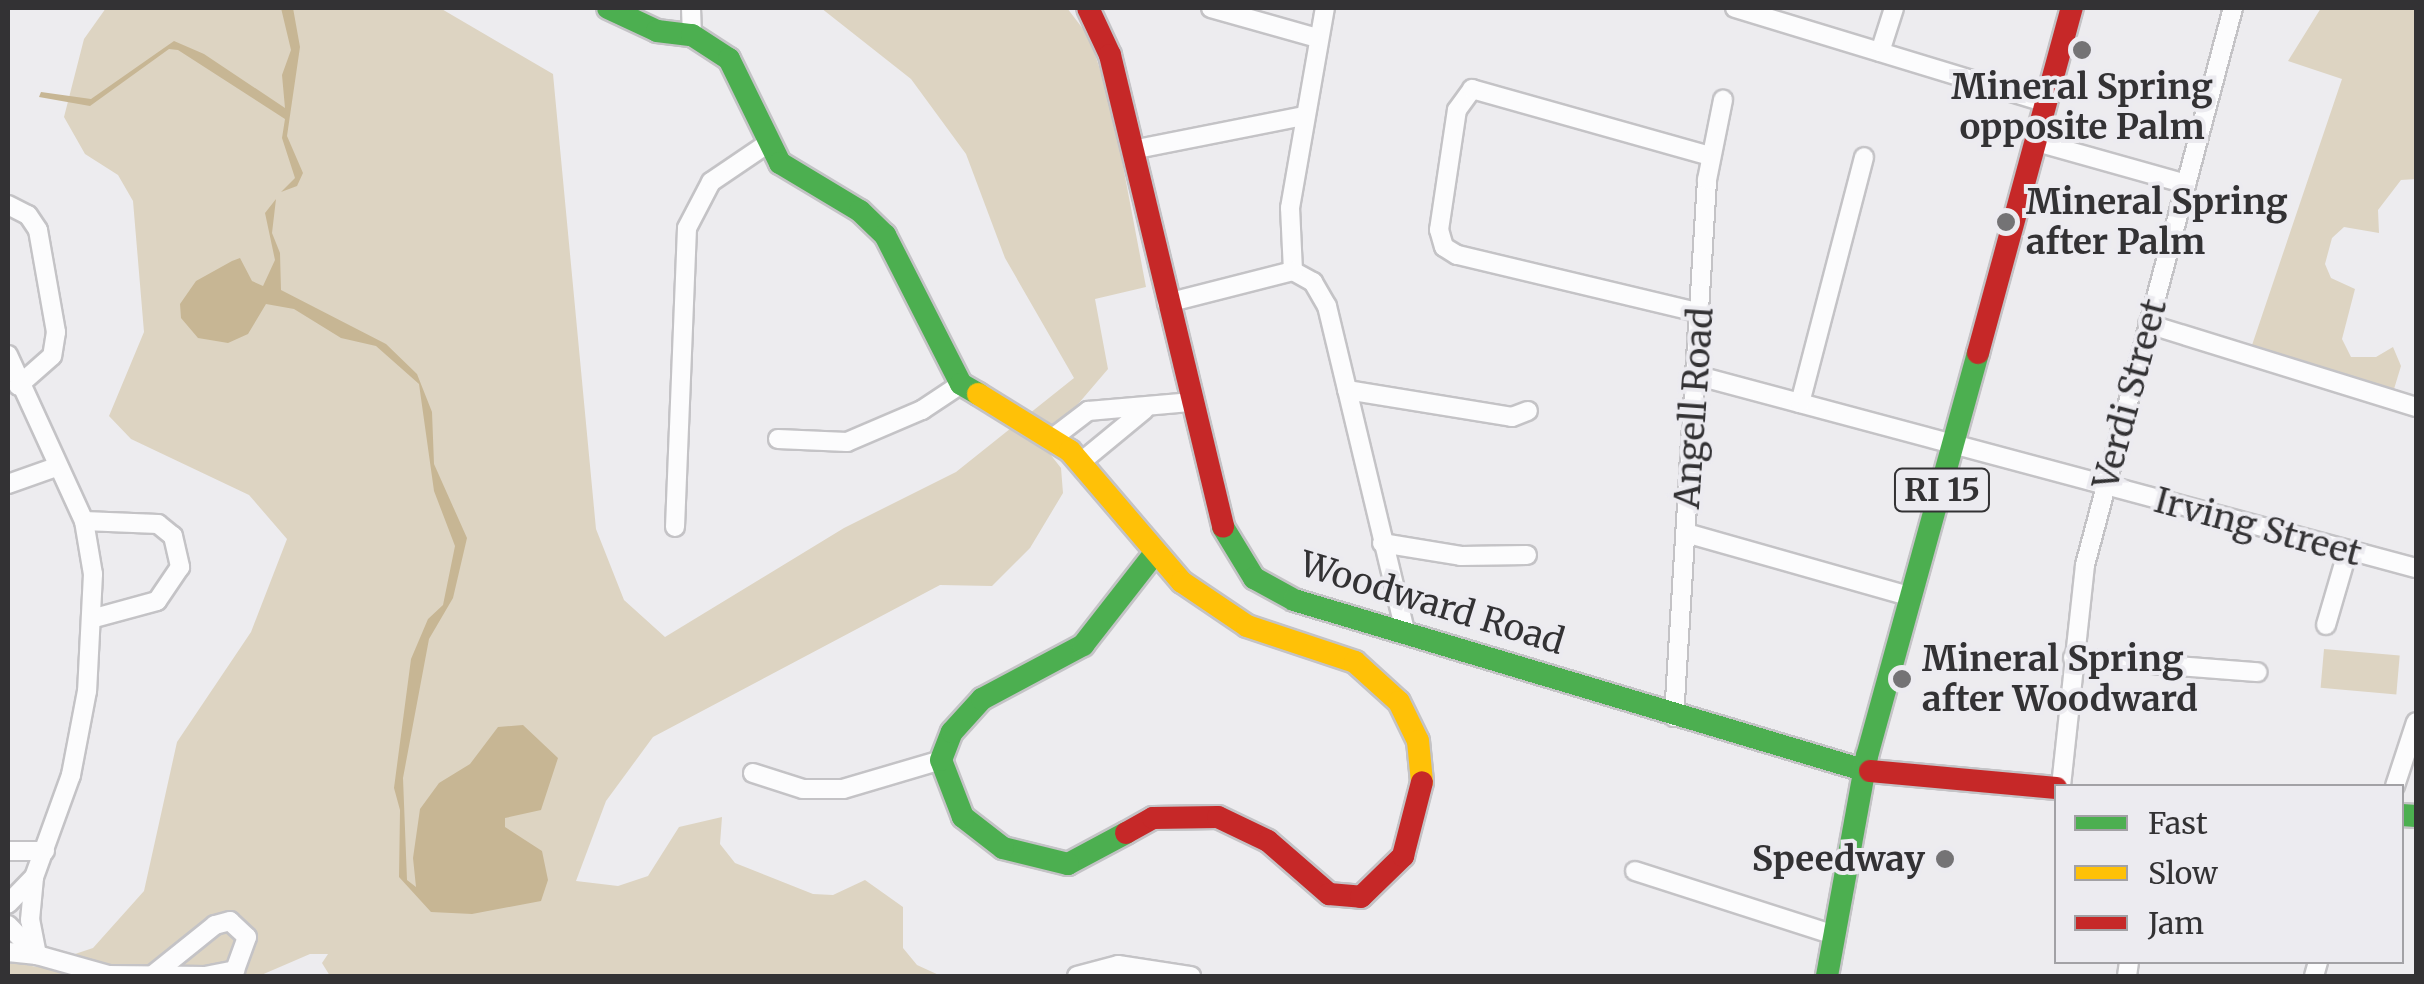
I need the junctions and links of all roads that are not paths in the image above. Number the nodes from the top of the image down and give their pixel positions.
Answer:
1 (608, 8) edge
2 (691, 8) edge
3 (1210, 8) edge
4 (1325, 8) edge
5 (1735, 8) edge
6 (1894, 8) edge
7 (2072, 8) edge
8 (2233, 8) edge
9 (1092, 9) edge
10 (692, 35) junction
11 (1317, 38) junction
12 (1880, 52) junction
13 (1723, 100) dead end
14 (2047, 103) junction
15 (1304, 116) junction
16 (2038, 142) junction
17 (767, 144) junction
18 (1132, 150) junction
19 (1711, 156) junction
20 (1864, 157) dead end
21 (2186, 184) junction
22 (8, 205) edge
23 (1294, 271) junction
24 (1167, 303) junction
25 (1701, 313) junction
26 (2148, 324) junction
27 (8, 355) edge
28 (1695, 375) junction
29 (961, 384) junction
30 (18, 386) junction
31 (1347, 390) junction
32 (1190, 402) junction
33 (1800, 403) junction
34 (2416, 407) edge
35 (1144, 410) junction
36 (1528, 412) dead end
37 (1054, 438) junction
38 (778, 440) dead end
39 (1955, 446) junction
40 (1081, 462) junction
41 (56, 467) junction
42 (8, 484) edge
43 (2105, 486) junction
44 (84, 521) junction
45 (675, 527) dead end
46 (1686, 533) junction
47 (1382, 543) junction
48 (2348, 550) junction
49 (1154, 554) junction
50 (1527, 556) dead end
51 (2416, 568) edge
52 (1912, 597) junction
53 (91, 619) junction
54 (2326, 625) dead end
55 (1406, 634) junction
56 (2072, 658) junction
57 (2257, 672) dead end
58 (1674, 717) junction
59 (2416, 722) edge
60 (941, 760) junction
61 (1867, 771) junction
62 (753, 774) dead end
63 (2059, 784) edge
64 (2397, 784) edge
65 (2054, 787) edge
66 (8, 851) edge
67 (45, 851) junction
68 (1635, 872) dead end
69 (34, 877) junction
70 (8, 904) edge
71 (8, 926) edge
72 (1834, 935) junction
73 (8, 952) edge
74 (38, 955) junction
75 (154, 974) edge
76 (236, 974) edge
77 (1077, 976) edge
78 (1191, 976) edge
79 (1826, 976) edge

1 - 10 street
2 - 10 street
3 - 11 street
4 - 11 street
5 - 12 street
6 - 12 street
7 - 14 street, RI 15
8 - 21 street, Verdi Street
9 - 18 street, Woodward Road
10 - 17 street
11 - 15 street
12 - 14 street
13 - 19 street, Angell Road
14 - 16 street, RI 15
15 - 18 street
15 - 23 street
16 - 21 street
16 - 39 street, RI 15
17 - 29 street
17 - 45 street
18 - 24 street, Woodward Road
19 - 25 street, Angell Road
19 - 25 street
20 - 33 street
21 - 26 street, Verdi Street
22 - 30 street
23 - 24 street
23 - 31 street
24 - 32 street, Woodward Road
25 - 28 street, Angell Road
26 - 34 street
26 - 43 street, Verdi Street
27 - 30 street
28 - 33 street, Irving Street
28 - 46 street, Angell Road
29 - 37 street
29 - 38 street
30 - 41 street
31 - 36 street
31 - 47 street
32 - 35 street
32 - 55 street, Woodward Road
33 - 39 street, Irving Street
35 - 37 street
35 - 40 street
37 - 40 street
39 - 43 street, Irving Street
39 - 52 street, RI 15
40 - 49 street
41 - 42 street
41 - 44 street
43 - 48 street, Irving Street
43 - 56 street, Verdi Street
44 - 53 street
44 - 53 street
46 - 52 street
46 - 58 street, Angell Road
47 - 50 street
47 - 55 street
48 - 51 street, Irving Street
48 - 54 street
49 - 60 street
49 - 60 street
52 - 61 street, RI 15
53 - 67 street
55 - 58 street, Woodward Road
56 - 57 street
56 - 63 street, Verdi Street
58 - 61 street, Woodward Road
59 - 64 street
60 - 62 street
61 - 65 street, Woodward Road
61 - 72 street, RI 15
66 - 67 street
67 - 69 street
68 - 72 street
69 - 70 street
69 - 74 street
71 - 74 street
72 - 79 street, RI 15
73 - 74 street
74 - 75 street
75 - 76 street
75 - 76 street
77 - 78 street

